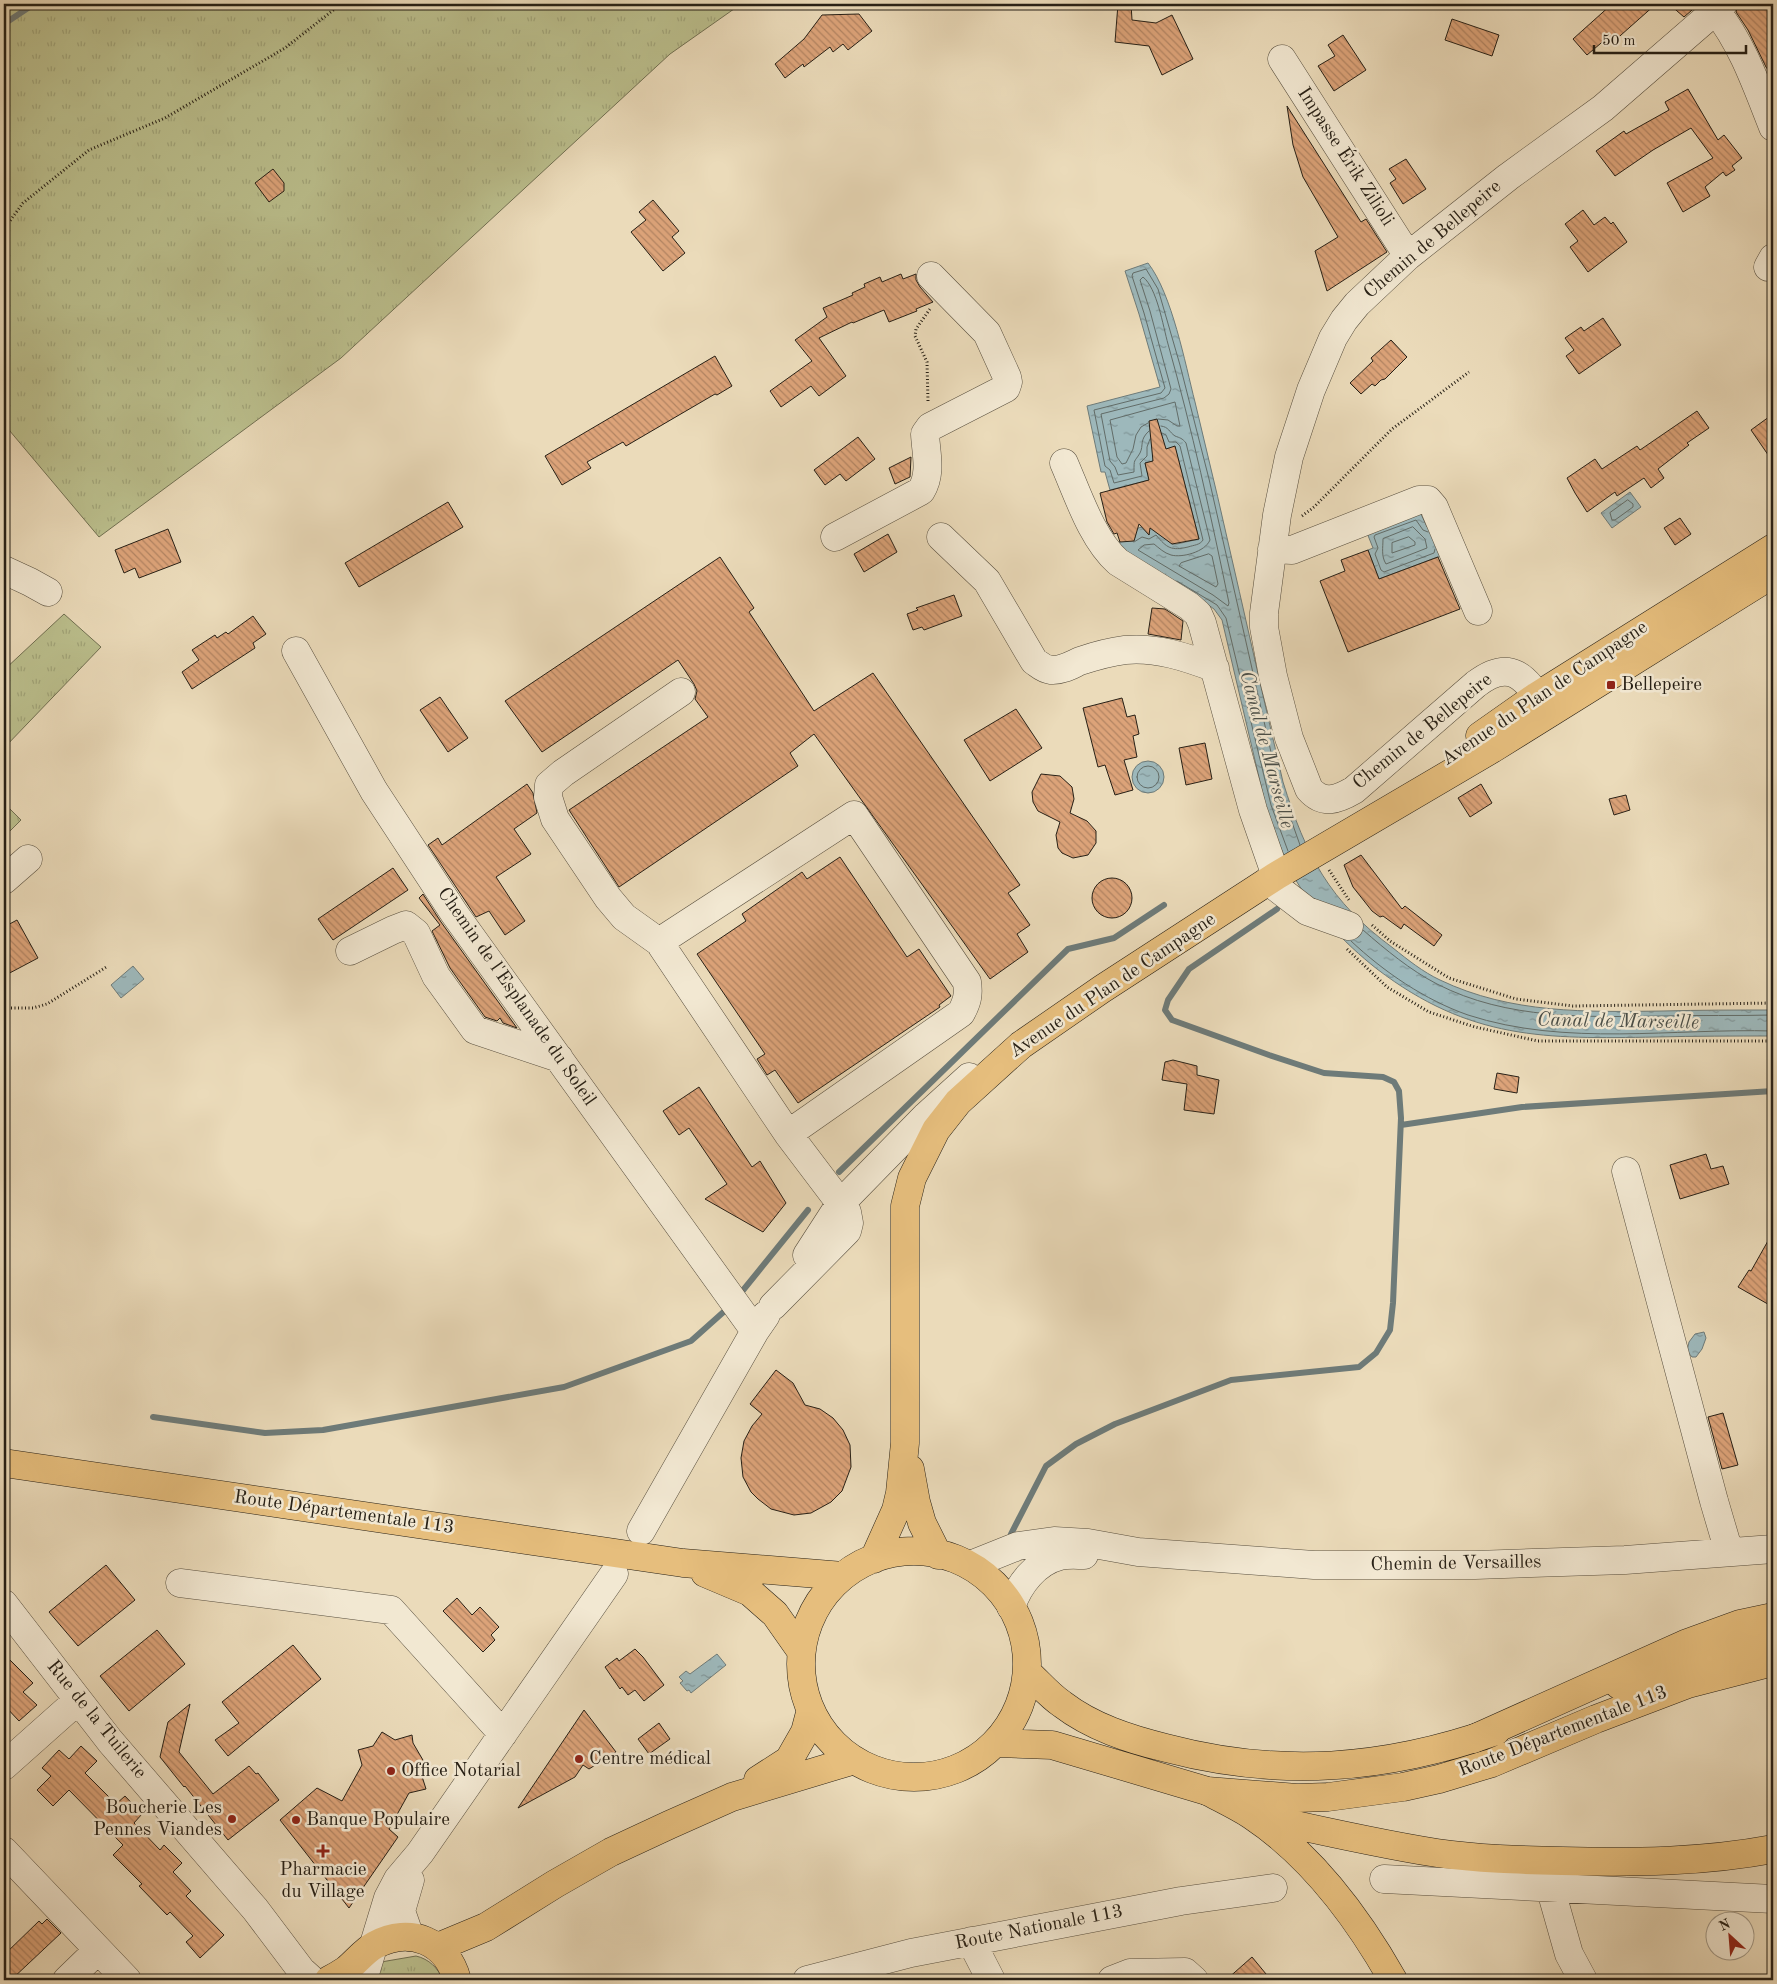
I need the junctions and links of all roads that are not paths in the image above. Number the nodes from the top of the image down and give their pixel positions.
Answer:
1 (1720, 7) edge
2 (1282, 59) dead end
3 (1773, 127) edge
4 (1408, 256) junction
5 (938, 283) road end
6 (1064, 463) dead end
7 (835, 537) dead end
8 (941, 537) dead end
9 (1273, 541) junction
10 (1773, 548) edge
11 (4, 570) edge
12 (1773, 574) edge
13 (48, 592) dead end
14 (1478, 612) dead end
15 (296, 651) dead end
16 (1215, 668) junction
17 (681, 692) dead end
18 (1543, 704) junction
19 (28, 859) dead end
20 (1277, 875) junction
21 (4, 880) edge
22 (1354, 925) road end
23 (659, 942) junction
24 (350, 951) dead end
25 (1021, 1045) junction
26 (559, 1058) junction
27 (788, 1134) junction
28 (1626, 1171) dead end
29 (840, 1204) junction
30 (755, 1331) junction
31 (905, 1443) junction
32 (4, 1463) edge
33 (641, 1531) dead end
34 (1773, 1549) edge
35 (1138, 1552) junction
36 (1729, 1552) junction
37 (938, 1555) junction
38 (874, 1559) junction
39 (683, 1563) junction
40 (972, 1564) junction
41 (614, 1574) dead end
42 (843, 1576) junction
43 (180, 1582) dead end
44 (4, 1604) edge
45 (1011, 1607) junction
46 (1773, 1617) edge
47 (1773, 1640) edge
48 (801, 1651) junction
49 (1773, 1662) edge
50 (1028, 1673) junction
51 (78, 1701) junction
52 (810, 1713) junction
53 (503, 1734) junction
54 (1474, 1739) junction
55 (997, 1743) junction
56 (850, 1761) junction
57 (4, 1766) edge
58 (1207, 1791) junction
59 (732, 1797) junction
60 (1251, 1815) junction
61 (1773, 1849) edge
62 (4, 1851) edge
63 (420, 1852) junction
64 (1608, 1862) junction
65 (1384, 1879) dead end
66 (1550, 1887) junction
67 (1273, 1888) dead end
68 (1709, 1896) junction
69 (1773, 1899) edge
70 (410, 1937) junction
71 (971, 1941) junction
72 (374, 1946) junction
73 (286, 1949) junction
74 (98, 1950) junction
75 (449, 1965) edge
76 (859, 1975) edge
77 (67, 1980) edge
78 (126, 1980) edge
79 (287, 1980) edge
80 (312, 1980) edge
81 (329, 1980) edge
82 (363, 1980) edge
83 (807, 1980) edge
84 (991, 1980) edge
85 (1112, 1980) edge
86 (1194, 1980) edge
87 (1393, 1980) edge
88 (1583, 1980) edge

1 - 3 street
1 - 4 street, Chemin de Bellepeire
2 - 4 street, Impasse Érik Zilioli
4 - 9 street, Chemin de Bellepeire
5 - 7 street
6 - 16 street
8 - 16 street
9 - 14 street
9 - 18 street, Chemin de Bellepeire
10 - 18 main road, Avenue du Plan de Campagne
11 - 13 street
12 - 18 main road, Avenue du Plan de Campagne
15 - 26 street, Chemin de l'Esplanade du Soleil
16 - 20 street
17 - 23 street
18 - 20 main road, Avenue du Plan de Campagne
19 - 21 street
20 - 22 street
20 - 25 main road, Avenue du Plan de Campagne
23 - 27 street
23 - 27 street
24 - 26 street
25 - 29 street
25 - 31 main road, Avenue du Plan de Campagne
26 - 30 street, Chemin de l'Esplanade du Soleil
27 - 29 street
28 - 36 street
29 - 30 street
30 - 33 street
31 - 37 main road, Avenue du Plan de Campagne
31 - 38 main road, Avenue du Plan de Campagne
32 - 39 main road, Route Départementale 113
34 - 36 street, Chemin de Versailles
35 - 36 street, Chemin de Versailles
35 - 40 street, Chemin de Versailles
35 - 45 street, Chemin de Versailles
37 - 38 main road
37 - 40 main road
38 - 42 main road
39 - 42 main road, Route Départementale 113
39 - 48 main road, Route Départementale 113
40 - 45 main road
41 - 53 street
42 - 48 main road
43 - 53 street
44 - 51 street, Rue de la Tuilerie
45 - 50 main road
46 - 54 main road
47 - 54 main road, Route Départementale 113
48 - 52 main road
49 - 58 main road, Route Départementale 113
50 - 54 main road, Route Départementale 113
50 - 55 main road
51 - 57 street
51 - 73 street, Rue de la Tuilerie
52 - 56 main road
52 - 59 main road
53 - 63 street
55 - 56 main road
55 - 58 main road, Route Départementale 113
56 - 59 main road
58 - 60 main road
59 - 75 main road
60 - 64 main road
60 - 87 main road
61 - 64 main road
62 - 74 street
63 - 70 street
63 - 72 street
64 - 68 street
65 - 66 street
66 - 68 street
66 - 88 street
67 - 71 street, Route Nationale 113
68 - 69 street
70 - 72 main road
70 - 75 main road
71 - 76 street, Route Nationale 113
71 - 84 street
72 - 81 main road
72 - 82 street
73 - 79 street
73 - 80 street, Rue de la Tuilerie
74 - 77 street
74 - 78 street
76 - 83 street, Route Nationale 113
85 - 86 street

